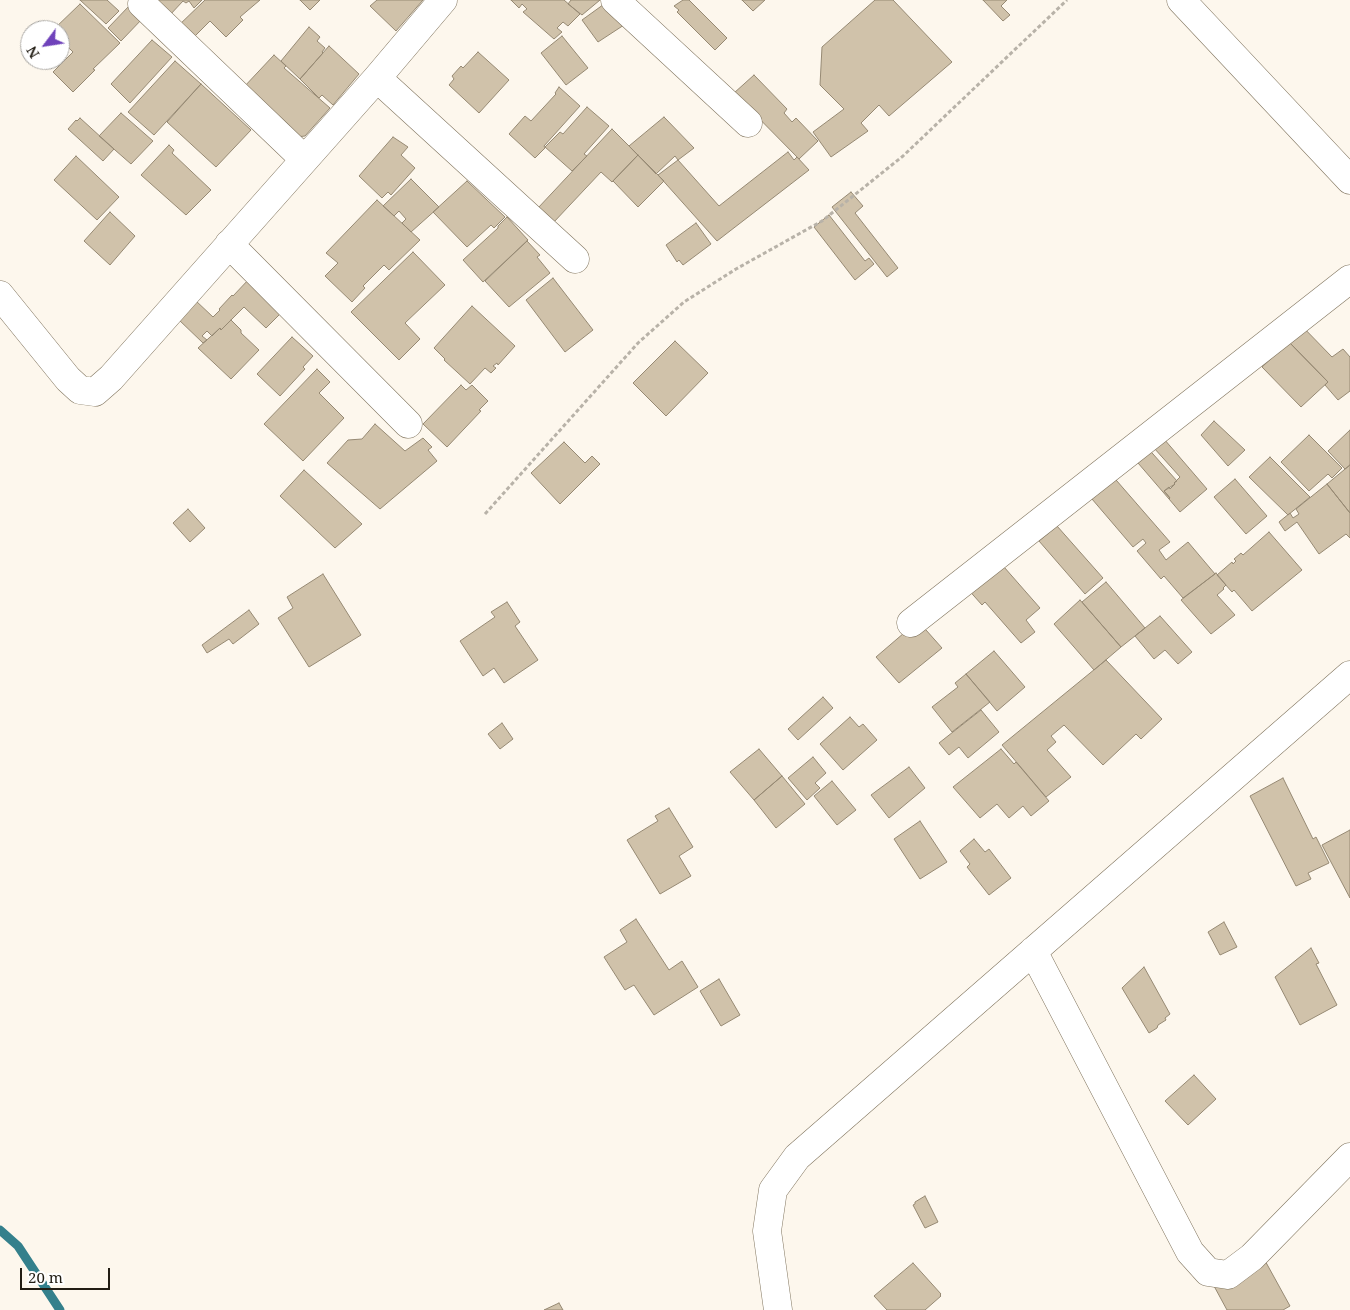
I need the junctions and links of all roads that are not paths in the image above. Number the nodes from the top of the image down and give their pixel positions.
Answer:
1 (443, 0) edge
2 (615, 0) edge
3 (1181, 0) edge
4 (142, 4) dead end
5 (377, 78) junction
6 (748, 123) dead end
7 (304, 159) junction
8 (1350, 180) edge
9 (229, 244) junction
10 (576, 259) dead end
11 (1350, 279) edge
12 (0, 295) edge
13 (408, 424) dead end
14 (911, 623) dead end
15 (1350, 675) edge
16 (1032, 951) junction
17 (1350, 1157) edge
18 (778, 1310) edge

1 - 5 street
2 - 6 street
3 - 8 street
4 - 7 street
5 - 7 street
5 - 10 street
7 - 9 street
9 - 12 street
9 - 13 street
11 - 14 street
15 - 16 street
16 - 17 street
16 - 18 street

